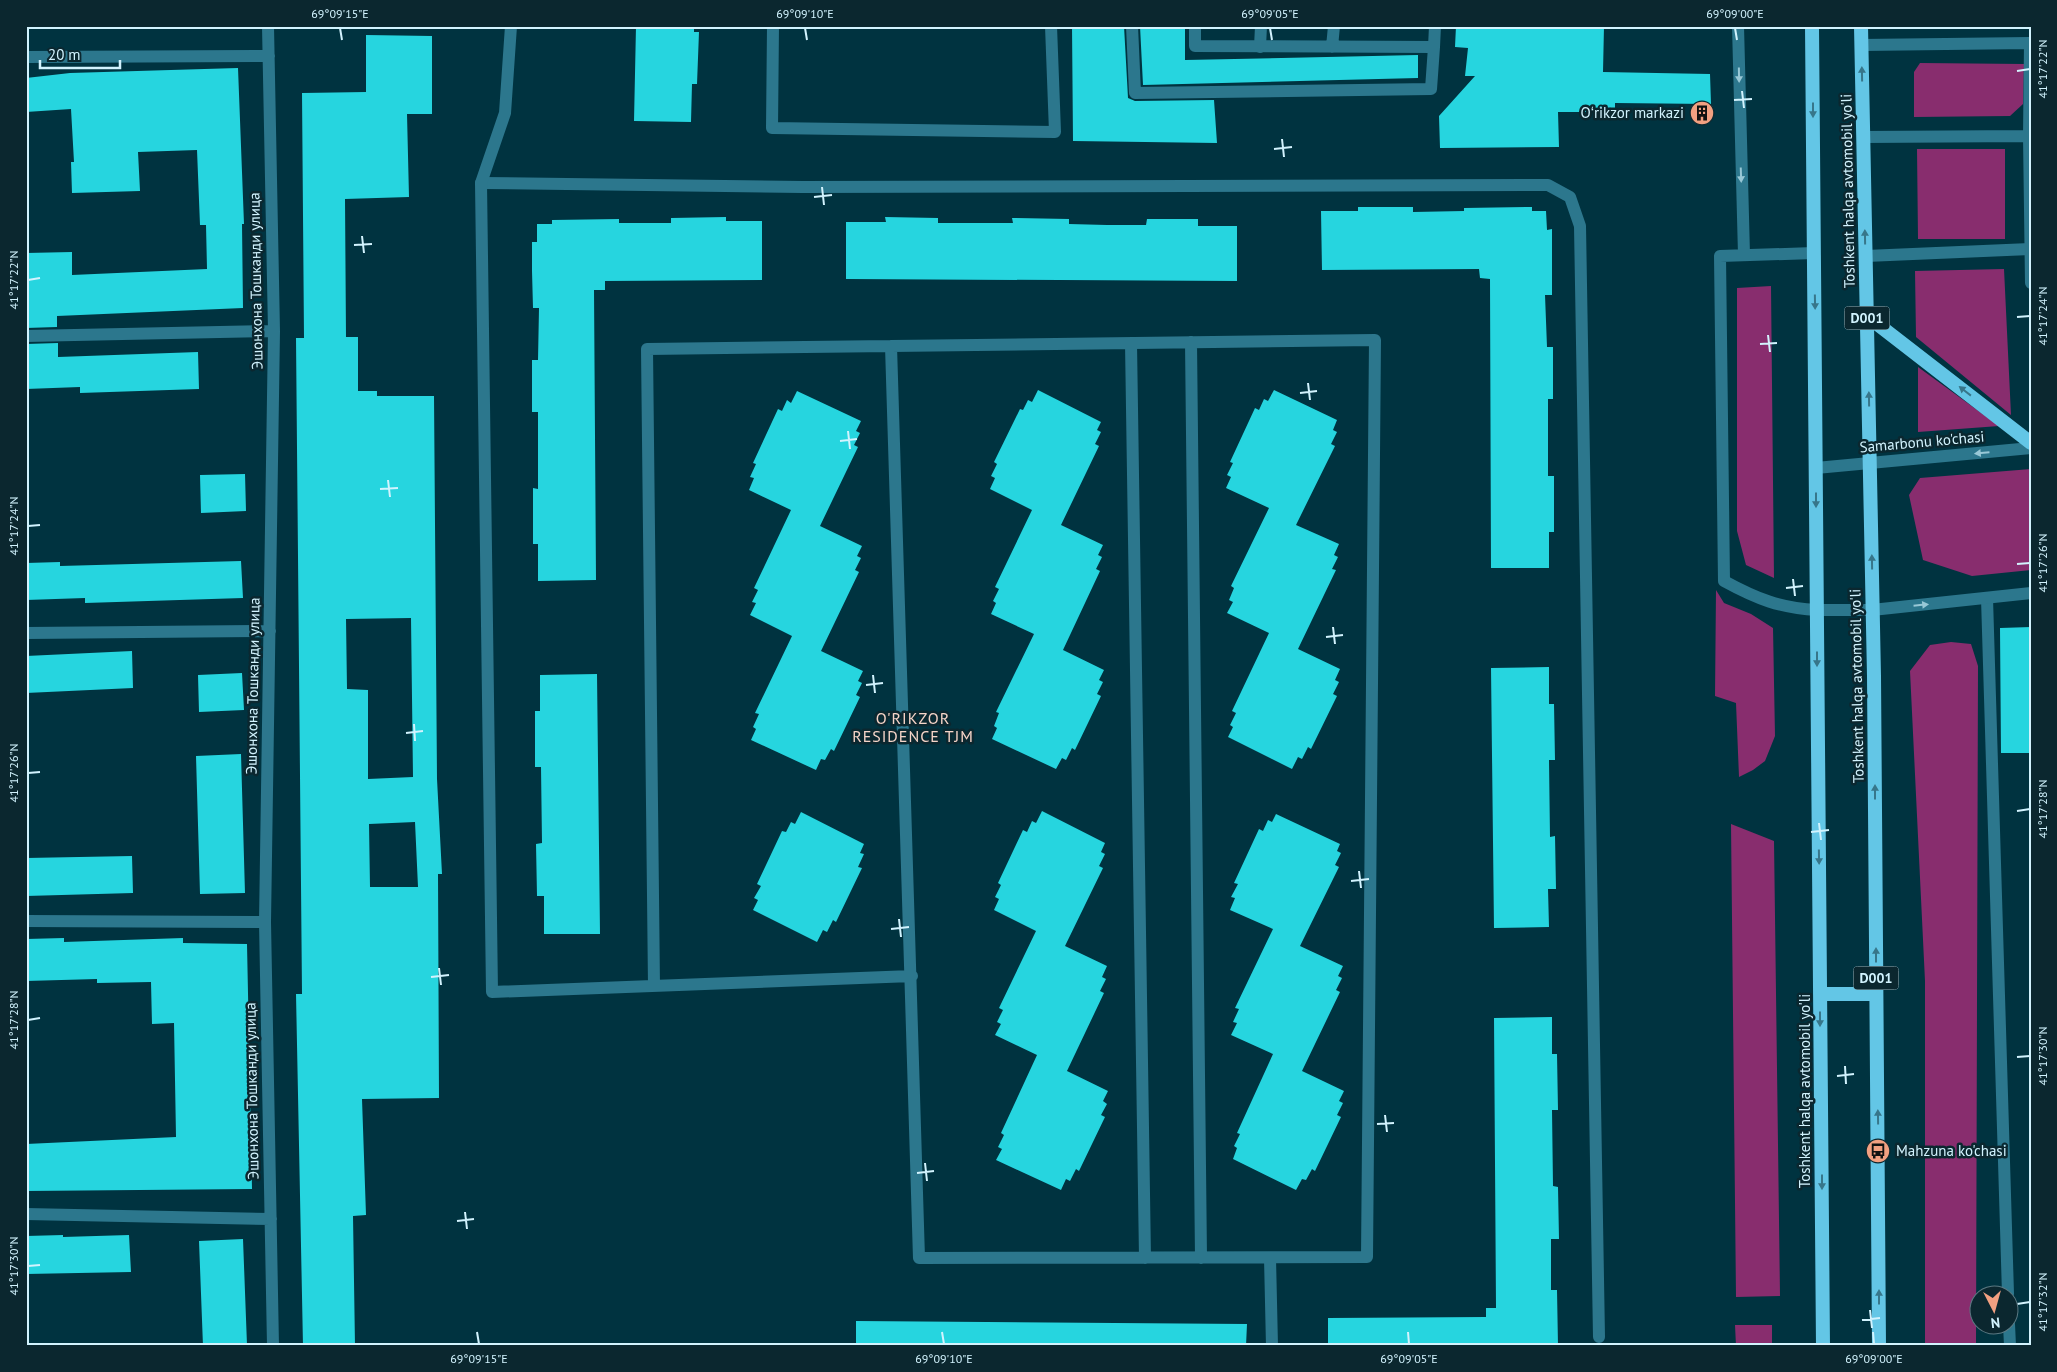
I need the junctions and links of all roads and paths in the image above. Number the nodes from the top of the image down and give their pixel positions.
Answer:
1 (268, 26) edge
2 (511, 26) edge
3 (773, 26) edge
4 (1051, 26) edge
5 (1132, 26) edge
6 (1195, 26) edge
7 (1261, 26) edge
8 (1334, 26) edge
9 (1435, 26) edge
10 (1738, 26) edge
11 (1812, 26) edge
12 (1861, 26) edge
13 (1861, 45) junction
14 (1260, 47) junction
15 (1332, 47) junction
16 (1434, 47) junction
17 (269, 56) junction
18 (26, 57) edge
19 (2029, 136) junction
20 (1863, 137) junction
21 (482, 183) junction
22 (2030, 249) edge
23 (1814, 253) junction
24 (1744, 255) junction
25 (1866, 256) junction
26 (2031, 283) edge
27 (1867, 316) junction
28 (274, 331) junction
29 (26, 336) edge
30 (1191, 342) junction
31 (1131, 343) junction
32 (891, 346) junction
33 (2031, 443) edge
34 (2031, 448) edge
35 (1870, 463) junction
36 (1816, 468) junction
37 (2031, 593) edge
38 (1987, 598) junction
39 (1817, 610) junction
40 (1872, 610) junction
41 (270, 631) junction
42 (26, 633) edge
43 (26, 921) edge
44 (265, 922) junction
45 (912, 976) junction
46 (654, 986) junction
47 (1820, 994) junction
48 (1876, 994) junction
49 (26, 1214) edge
50 (271, 1219) junction
51 (1144, 1258) junction
52 (1201, 1258) junction
53 (1270, 1258) junction
54 (2008, 1284) edge
55 (1599, 1337) dead end
56 (273, 1346) edge
57 (1272, 1346) edge
58 (1822, 1346) edge
59 (1879, 1346) edge

1 - 17 street, Эшонхона Тошканди улица
2 - 21 street
3 - 4 street
5 - 16 street
6 - 14 street
7 - 14 street
8 - 15 street
9 - 16 street
10 -> 24 street
11 -> 23 highway, Toshkent halqa avtomobil yo'li
12 - 13 highway, Toshkent halqa avtomobil yo'li / D001
13 - 19 street
20 -> 13 highway, Toshkent halqa avtomobil yo'li / D001
14 - 15 street
15 - 16 street
17 - 18 street
17 - 28 street, Эшонхона Тошканди улица
19 - 20 street
19 - 22 street
25 -> 20 highway, Toshkent halqa avtomobil yo'li / D001
21 - 46 street
21 - 55 street
22 - 25 street
22 - 26 street
23 - 24 street
23 -> 36 highway, Toshkent halqa avtomobil yo'li
24 - 39 street
25 - 27 highway, Toshkent halqa avtomobil yo'li / D001
33 -> 27 highway
35 -> 27 highway, Toshkent halqa avtomobil yo'li / D001
28 - 29 street
28 - 41 street, Эшонхона Тошканди улица
30 - 31 street
30 - 52 street
30 - 53 street
31 - 32 street
31 - 51 street
32 - 45 street
32 - 46 street
34 -> 35 street, Samarbonu ko'chasi
35 - 36 street, Samarbonu ko'chasi
40 -> 35 highway, Toshkent halqa avtomobil yo'li / D001
36 -> 39 highway, Toshkent halqa avtomobil yo'li
37 - 38 street
40 -> 38 street
38 - 54 street
39 - 40 street
39 -> 47 highway, Toshkent halqa avtomobil yo'li
48 -> 40 highway, Toshkent halqa avtomobil yo'li / D001
41 - 42 street
41 - 44 street, Эшонхона Тошканди улица
43 - 44 street
44 - 50 street, Эшонхона Тошканди улица
45 - 46 street
45 - 51 street
47 - 48 highway
47 -> 58 highway, Toshkent halqa avtomobil yo'li
59 -> 48 highway, Toshkent halqa avtomobil yo'li / D001
49 - 50 street
50 - 56 street, Эшонхона Тошканди улица
51 - 52 street
52 - 53 street
53 - 57 street

